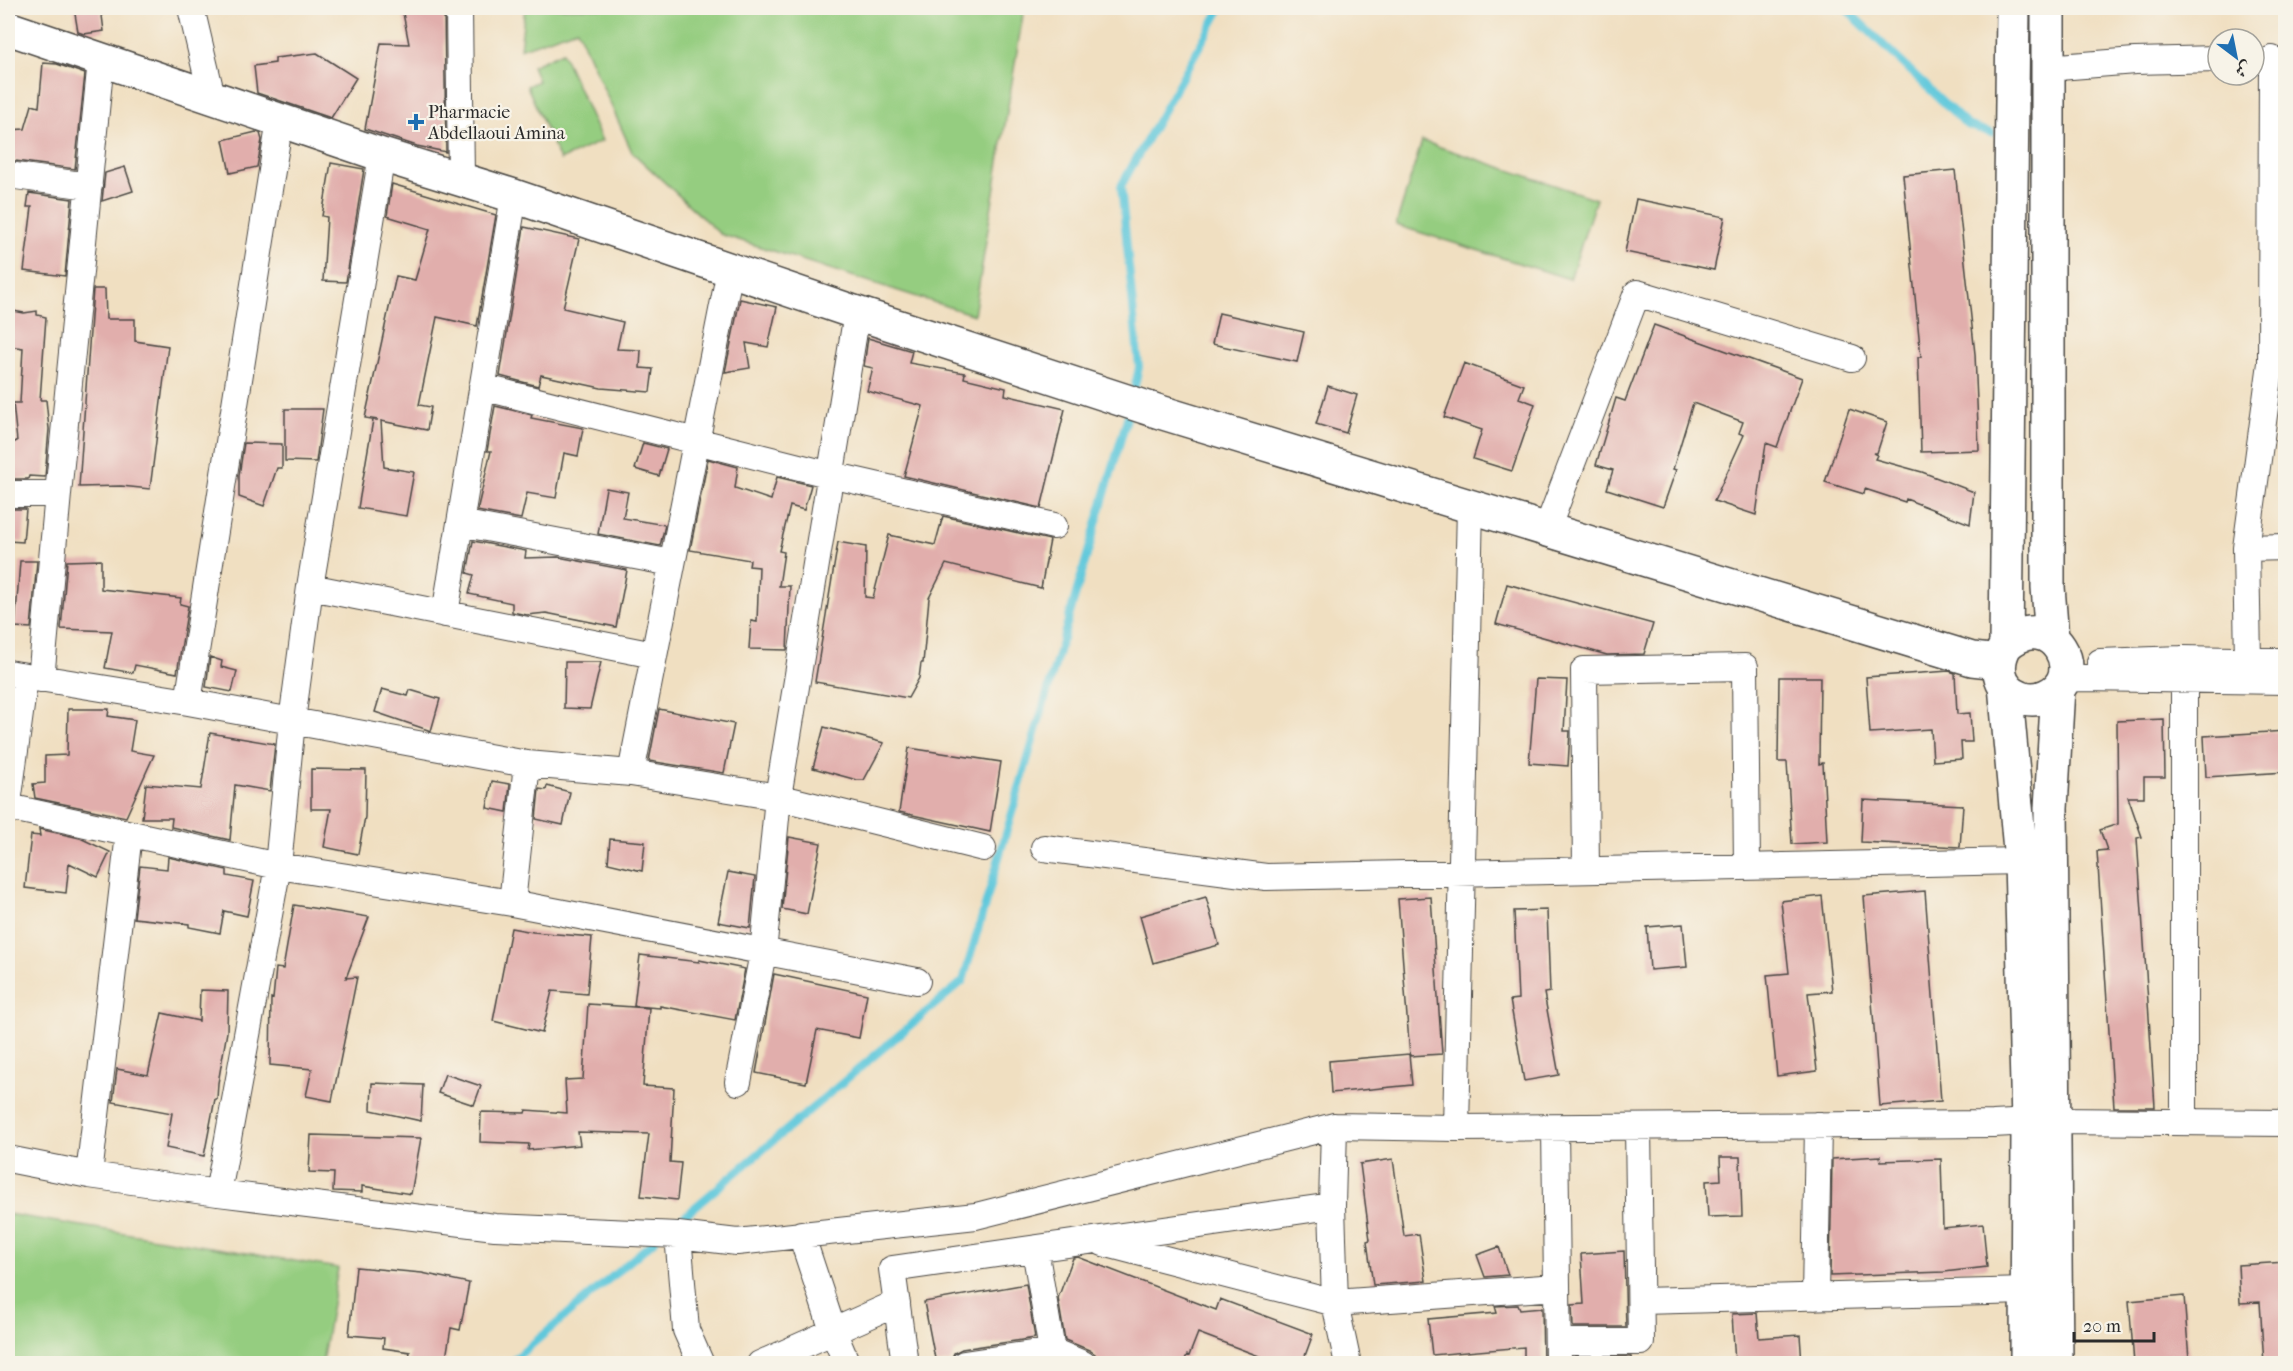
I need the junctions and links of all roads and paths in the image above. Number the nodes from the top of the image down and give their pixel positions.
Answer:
1 (191, 8) edge
2 (459, 8) edge
3 (2013, 8) edge
4 (2048, 8) edge
5 (8, 28) edge
6 (2206, 59) edge
7 (2270, 59) edge
8 (101, 60) junction
9 (2046, 68) junction
10 (212, 97) junction
11 (280, 120) junction
12 (382, 154) junction
13 (8, 175) edge
14 (461, 179) junction
15 (89, 186) junction
16 (514, 196) junction
17 (730, 270) junction
18 (857, 313) junction
19 (1852, 358) dead end
20 (2278, 363) edge
21 (483, 387) junction
22 (696, 440) junction
23 (831, 475) junction
24 (8, 494) edge
25 (58, 494) junction
26 (1470, 506) junction
27 (460, 523) junction
28 (1054, 526) dead end
29 (1547, 529) junction
30 (2286, 547) edge
31 (2246, 548) junction
32 (672, 563) junction
33 (309, 587) junction
34 (445, 614) junction
35 (654, 655) junction
36 (2248, 661) junction
37 (2286, 661) edge
38 (2003, 664) junction
39 (2060, 666) junction
40 (2183, 669) junction
41 (25, 676) edge
42 (2286, 681) edge
43 (188, 702) junction
44 (292, 721) junction
45 (527, 764) junction
46 (631, 773) junction
47 (778, 797) junction
48 (8, 802) edge
49 (8, 807) edge
50 (129, 834) junction
51 (983, 848) dead end
52 (1044, 848) dead end
53 (2021, 861) junction
54 (278, 866) junction
55 (1747, 867) junction
56 (1586, 870) junction
57 (1461, 873) junction
58 (512, 903) junction
59 (763, 953) junction
60 (917, 981) dead end
61 (738, 1082) dead end
62 (2040, 1121) junction
63 (2184, 1122) junction
64 (2286, 1123) edge
65 (1818, 1125) junction
66 (1334, 1126) junction
67 (1638, 1127) junction
68 (1456, 1128) junction
69 (1555, 1128) junction
70 (8, 1159) edge
71 (89, 1175) junction
72 (218, 1193) junction
73 (1332, 1206) junction
74 (801, 1234) junction
75 (678, 1235) junction
76 (1092, 1240) junction
77 (1035, 1249) junction
78 (1557, 1287) junction
79 (2027, 1291) junction
80 (1815, 1297) junction
81 (1641, 1301) junction
82 (897, 1303) junction
83 (1335, 1303) junction
84 (833, 1331) junction
85 (1052, 1351) junction
86 (1558, 1353) edge
87 (701, 1364) edge
88 (760, 1364) edge
89 (848, 1364) edge
90 (905, 1364) edge
91 (964, 1364) edge
92 (1083, 1364) edge
93 (1348, 1364) edge
94 (2027, 1364) edge
95 (2056, 1364) edge

1 - 10 street
2 - 14 street
3 - 38 main road
4 - 9 main road
5 - 8 main road
6 - 9 street
7 - 20 street
8 - 10 main road
8 - 15 street
9 - 39 main road
10 - 11 main road
11 - 12 main road
11 - 43 street
12 - 14 main road
12 - 33 street
13 - 15 street
14 - 16 main road
15 - 25 street
16 - 17 main road
16 - 21 street
17 - 18 main road
17 - 22 street
18 - 23 street
18 - 26 main road
19 - 29 street
20 - 31 street
21 - 22 street
21 - 27 street
22 - 23 street
22 - 32 street
23 - 28 street
23 - 47 street
24 - 25 street
25 - 41 street
26 - 29 main road
26 - 57 street
27 - 32 street
27 - 34 street
29 - 38 main road
30 - 31 street
31 - 36 street
32 - 35 street
33 - 34 street
33 - 44 street
34 - 35 street
35 - 46 street
36 - 37 street
36 - 40 street
38 - 39 main road
38 - 39 main road
38 - 53 main road
39 - 40 street
39 - 62 main road
40 - 42 street
40 - 63 street
41 - 43 street
41 - 48 street
43 - 44 street
44 - 45 street
44 - 54 street
45 - 46 street
45 - 58 street
46 - 47 street
47 - 51 street
47 - 59 street
49 - 50 street
50 - 54 street
50 - 71 street
52 - 57 street
53 - 55 street
53 - 62 main road
54 - 58 street
54 - 72 street
55 - 56 street
55 - 56 street
56 - 57 street
57 - 68 street
58 - 59 street
59 - 60 street
59 - 61 street
62 - 63 street
62 - 65 street
62 - 79 main road
62 - 95 main road
63 - 64 street
65 - 67 street
65 - 80 street
66 - 68 street
66 - 73 street
66 - 74 street
67 - 69 street
67 - 81 street
68 - 69 street
69 - 78 street
70 - 71 street
71 - 72 street
72 - 75 street
73 - 76 street
73 - 83 street
74 - 75 street
74 - 84 street
75 - 87 street
76 - 77 street
76 - 83 street
77 - 82 street
77 - 85 street
78 - 83 street
78 - 86 street
79 - 80 street
79 - 94 main road
80 - 81 street
81 - 86 street
82 - 84 street
82 - 90 street
83 - 93 street
84 - 88 street
84 - 89 street
85 - 91 street
85 - 92 street

